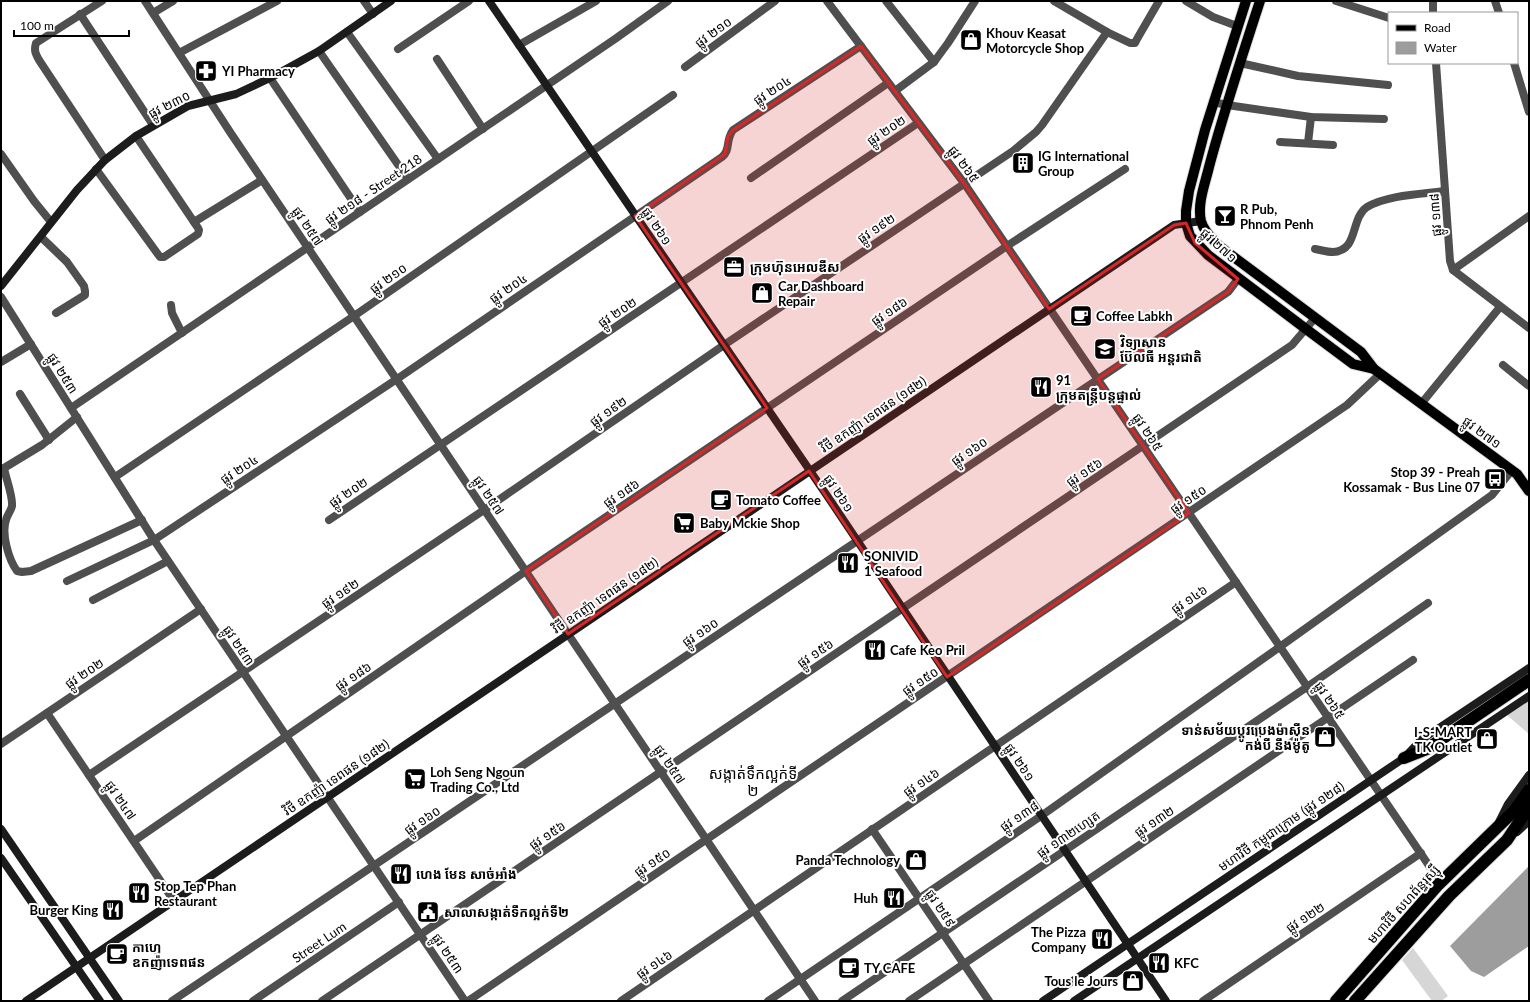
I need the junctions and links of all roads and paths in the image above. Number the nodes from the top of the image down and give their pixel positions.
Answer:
1 (102, 1) edge
2 (145, 1) edge
3 (173, 1) edge
4 (277, 1) edge
5 (364, 1) edge
6 (391, 1) edge
7 (469, 1) edge
8 (489, 1) edge
9 (596, 1) edge
10 (668, 1) edge
11 (775, 1) edge
12 (827, 1) edge
13 (886, 1) edge
14 (975, 1) edge
15 (1054, 1) edge
16 (1159, 1) edge
17 (1186, 1) edge
18 (1246, 1) edge
19 (1260, 1) edge
20 (1336, 1) edge
21 (1433, 1) edge
22 (1495, 1) edge
23 (1433, 12) edge
24 (1499, 12) edge
25 (153, 13) junction
26 (80, 14) junction
27 (373, 14) junction
28 (1388, 18) edge
29 (1237, 26) junction
30 (347, 32) junction
31 (1107, 32) junction
32 (519, 45) junction
33 (861, 46) junction
34 (398, 49) dead end
35 (319, 51) junction
36 (179, 53) junction
37 (437, 59) dead end
38 (934, 62) junction
39 (1240, 64) junction
40 (1436, 64) edge
41 (1514, 64) edge
42 (685, 67) dead end
43 (270, 78) junction
44 (888, 83) junction
45 (1388, 85) dead end
46 (547, 86) junction
47 (895, 91) junction
48 (673, 95) dead end
49 (209, 100) junction
50 (1214, 102) junction
51 (1227, 105) junction
52 (1529, 112) edge
53 (1311, 118) junction
54 (1384, 119) dead end
55 (918, 123) junction
56 (153, 125) junction
57 (483, 129) junction
58 (136, 136) junction
59 (1280, 142) dead end
60 (1308, 143) junction
61 (1333, 145) dead end
62 (591, 151) junction
63 (1, 154) edge
64 (438, 159) junction
65 (105, 160) junction
66 (96, 169) junction
67 (1125, 169) dead end
68 (751, 178) dead end
69 (408, 179) junction
70 (262, 180) junction
71 (964, 183) junction
72 (1445, 191) junction
73 (360, 212) junction
74 (635, 216) junction
75 (1529, 216) edge
76 (1201, 221) junction
77 (51, 222) junction
78 (194, 222) junction
79 (1186, 223) junction
80 (41, 237) junction
81 (1007, 246) junction
82 (308, 248) junction
83 (1315, 249) dead end
84 (1453, 270) junction
85 (1238, 279) junction
86 (681, 283) junction
87 (1, 286) edge
88 (1, 296) edge
89 (171, 305) dead end
90 (1500, 307) junction
91 (1050, 309) junction
92 (56, 313) dead end
93 (354, 316) junction
94 (1315, 318) junction
95 (1529, 328) edge
96 (1306, 329) junction
97 (182, 333) junction
98 (31, 344) junction
99 (724, 345) junction
100 (1, 362) edge
101 (1503, 366) dead end
102 (1377, 372) junction
103 (397, 379) junction
104 (1098, 380) junction
105 (1529, 386) edge
106 (20, 394) dead end
107 (1421, 404) junction
108 (71, 408) junction
109 (767, 408) junction
110 (77, 417) junction
111 (49, 440) junction
112 (441, 445) junction
113 (1143, 446) junction
114 (810, 471) junction
115 (1514, 472) junction
116 (115, 477) junction
117 (1529, 477) edge
118 (1529, 491) edge
119 (484, 510) junction
120 (1189, 513) junction
121 (142, 520) junction
122 (329, 520) dead end
123 (3, 540) edge
124 (154, 540) junction
125 (857, 541) junction
126 (168, 561) junction
127 (526, 571) junction
128 (67, 581) dead end
129 (1236, 582) junction
130 (93, 600) dead end
131 (1428, 603) dead end
132 (201, 609) junction
133 (902, 609) junction
134 (568, 634) junction
135 (1281, 646) junction
136 (1413, 660) dead end
137 (1529, 668) edge
138 (243, 672) junction
139 (947, 676) junction
140 (1529, 680) edge
141 (1307, 687) junction
142 (1529, 696) edge
143 (615, 704) junction
144 (47, 713) junction
145 (1328, 718) junction
146 (287, 736) junction
147 (1, 744) edge
148 (995, 747) junction
149 (1404, 758) junction
150 (661, 772) junction
151 (89, 775) junction
152 (1529, 775) edge
153 (1371, 780) junction
154 (1529, 790) edge
155 (1381, 795) junction
156 (328, 797) junction
157 (1529, 806) edge
158 (1041, 816) junction
159 (1529, 821) edge
160 (1, 829) edge
161 (872, 829) junction
162 (1496, 829) junction
163 (706, 840) junction
164 (1507, 840) junction
165 (134, 841) junction
166 (1065, 851) junction
167 (1421, 853) junction
168 (1, 858) edge
169 (374, 866) junction
170 (1442, 881) junction
171 (1085, 882) junction
172 (919, 898) junction
173 (174, 901) junction
174 (399, 902) junction
175 (754, 910) junction
176 (943, 933) junction
177 (421, 934) junction
178 (1128, 944) junction
179 (90, 958) junction
180 (1137, 958) junction
181 (964, 964) junction
182 (76, 967) junction
183 (800, 979) junction
184 (26, 1001) edge
185 (100, 1001) edge
186 (120, 1001) edge
187 (172, 1001) edge
188 (253, 1001) edge
189 (322, 1001) edge
190 (467, 1001) edge
191 (621, 1001) edge
192 (768, 1001) edge
193 (815, 1001) edge
194 (842, 1001) edge
195 (909, 1001) edge
196 (989, 1001) edge
197 (1043, 1001) edge
198 (1074, 1001) edge
199 (1166, 1001) edge
200 (1203, 1001) edge
201 (1336, 1001) edge
202 (1355, 1001) edge

1 - 26 street
2 - 25 street, ផ្លូវ ២៥៧
3 - 25 street
4 - 36 street
5 - 27 street
6 - 27 street, ផ្លូវ ២៣០
7 - 34 street
8 - 32 street, ផ្លូវ ២៦១
9 - 32 street
10 - 46 street, ផ្លូវ ២១៨ - Street 218
11 - 42 street, ផ្លូវ ២១០
12 - 33 street, ផ្លូវ ២៦៥
13 - 38 street
14 - 38 street
15 - 31 street
16 - 31 street
17 - 29 street
18 - 29 main road, ផ្លូវ ២៧១
19 - 39 main road, ផ្លូវ ២៧១
20 - 28 street
21 - 23 street
22 - 24 street
25 - 36 street, ផ្លូវ ២៥៧
26 - 56 street
26 - 65 street
27 - 30 street, ផ្លូវ ២៣០
29 - 50 main road, ផ្លូវ ២៧១
30 - 35 street, ផ្លូវ ២៣០
30 - 64 street
31 - 71 street, ផ្លូវ ១៩២
32 - 46 street, ផ្លូវ ២៦១
33 - 44 street, ផ្លូវ ២៦៥
33 - 74 street, ផ្លូវ ២០៤
35 - 43 street, ផ្លូវ ២៣០
35 - 69 street
36 - 49 street, ផ្លូវ ២៥៧
37 - 57 street
38 - 47 street
39 - 45 street
39 - 51 main road, ផ្លូវ ២៧១
40 - 72 street, ផ្លូវ ១៣៨
41 - 52 street
43 - 49 street, ផ្លូវ ២៣០
43 - 73 street
44 - 47 street, ផ្លូវ ២៦៥
44 - 68 street
46 - 57 street, ផ្លូវ ២១៨ - Street 218
46 - 62 street, ផ្លូវ ២៦១
47 - 55 street, ផ្លូវ ២៦៥
48 - 62 street, ផ្លូវ ២១០
49 - 56 street, ផ្លូវ ២៣០
49 - 70 street, ផ្លូវ ២៥៧
50 - 51 street
50 - 79 main road, ផ្លូវ ២៧១
51 - 53 street
51 - 76 main road, ផ្លូវ ២៧១
53 - 54 street
53 - 60 street
55 - 71 street, ផ្លូវ ២៦៥
55 - 86 street, ផ្លូវ ២០២
56 - 58 street, ផ្លូវ ២៣០
57 - 64 street, ផ្លូវ ២១៨ - Street 218
58 - 65 street, ផ្លូវ ២៣០
58 - 78 street
59 - 60 street
60 - 61 street
62 - 74 street, ផ្លូវ ២៦១
62 - 93 street, ផ្លូវ ២១០
63 - 77 street
64 - 69 street, ផ្លូវ ២១៨ - Street 218
65 - 66 street, ផ្លូវ ២៣០
66 - 77 street, ផ្លូវ ២៣០
66 - 78 street
67 - 81 street, ផ្លូវ ១៨៦
69 - 73 street, ផ្លូវ ២១៨ - Street 218
70 - 78 street
70 - 82 street, ផ្លូវ ២៥៧
71 - 81 street, ផ្លូវ ២៦៥
71 - 99 street, ផ្លូវ ១៩២
72 - 83 street
72 - 84 street, ផ្លូវ ១៣៨
73 - 82 street, ផ្លូវ ២១៨ - Street 218
74 - 86 street, ផ្លូវ ២៦១
74 - 103 street, ផ្លូវ ២០៤
75 - 84 street
76 - 79 street, វិថី ឧកញ៉ា ទេពផន (១៨២)
76 - 94 main road, ផ្លូវ ២៧១
77 - 80 street, ផ្លូវ ២៣០
79 - 85 main road, ផ្លូវ ២៧១
79 - 91 street, វិថី ឧកញ៉ា ទេពផន (១៨២)
80 - 87 street, ផ្លូវ ២៣០
80 - 92 street
81 - 91 street, ផ្លូវ ២៦៥
81 - 109 street, ផ្លូវ ១៨៦
82 - 93 street, ផ្លូវ ២៥៧
82 - 97 street, ផ្លូវ ២១៨ - Street 218
84 - 90 street
85 - 96 main road, ផ្លូវ ២៧១
85 - 104 street, ផ្លូវ ១៦០
86 - 99 street, ផ្លូវ ២៦១
86 - 112 street, ផ្លូវ ២០២
88 - 98 street, ផ្លូវ ២៥៣
89 - 97 street
90 - 95 street
90 - 107 street
91 - 104 street, ផ្លូវ ២៦៥
91 - 114 street, វិថី ឧកញ៉ា ទេពផន (១៨២)
93 - 103 street, ផ្លូវ ២៥៧
93 - 116 street, ផ្លូវ ២១០
94 - 96 street, ផ្លូវ ១៥៦
94 - 102 main road, ផ្លូវ ២៧១
96 - 102 main road, ផ្លូវ ២៧១
96 - 113 street, ផ្លូវ ១៥៦
97 - 108 street, ផ្លូវ ២១៨ - Street 218
98 - 100 street
98 - 108 street, ផ្លូវ ២៥៣
99 - 109 street, ផ្លូវ ២៦១
99 - 119 street, ផ្លូវ ១៩២
101 - 105 street
102 - 107 main road, ផ្លូវ ២៧១
102 - 120 street, ផ្លូវ ១៥០
103 - 112 street, ផ្លូវ ២៥៧
103 - 124 street, ផ្លូវ ២០៤
104 - 113 street, ផ្លូវ ២៦៥
104 - 125 street, ផ្លូវ ១៦០
106 - 111 street
107 - 115 main road, ផ្លូវ ២៧១
108 - 110 street, ផ្លូវ ២៥៣
109 - 114 street, ផ្លូវ ២៦១
109 - 127 street, ផ្លូវ ១៨៦
110 - 111 street
110 - 116 street, ផ្លូវ ២៥៣
111 - 123 street
112 - 119 street, ផ្លូវ ២៥៧
112 - 122 street, ផ្លូវ ២០២
113 - 120 street, ផ្លូវ ២៦៥
113 - 133 street, ផ្លូវ ១៥៦
114 - 125 street, ផ្លូវ ២៦១
114 - 134 street, វិថី ឧកញ៉ា ទេពផន (១៨២)
115 - 117 main road, ផ្លូវ ២៧១
115 - 118 main road, ផ្លូវ ២៧១
115 - 135 street, ផ្លូវ ១៣៨
116 - 121 street, ផ្លូវ ២៥៣
119 - 127 street, ផ្លូវ ២៥៧
119 - 138 street, ផ្លូវ ១៩២
120 - 129 street, ផ្លូវ ២៦៥
120 - 139 street, ផ្លូវ ១៥០
121 - 123 street
121 - 124 street, ផ្លូវ ២៥៣
124 - 126 street, ផ្លូវ ២៥៣
124 - 128 street, ផ្លូវ ២០៤
125 - 133 street, ផ្លូវ ២៦១
125 - 143 street, ផ្លូវ ១៦០
126 - 130 street
126 - 132 street, ផ្លូវ ២៥៣
127 - 134 street, ផ្លូវ ២៥៧
127 - 146 street, ផ្លូវ ១៨៦
129 - 135 street, ផ្លូវ ២៦៥
129 - 148 street, ផ្លូវ ១៤៦
131 - 141 street, ផ្លូវ ១៣២ហ្សេត
132 - 138 street, ផ្លូវ ២៥៣
132 - 144 street, ផ្លូវ ២០២
133 - 139 street, ផ្លូវ ២៦១
133 - 150 street, ផ្លូវ ១៥៦
134 - 143 street, ផ្លូវ ២៥៧
134 - 156 street, វិថី ឧកញ៉ា ទេពផន (១៨២)
135 - 141 street, ផ្លូវ ២៦៥
135 - 158 street, ផ្លូវ ១៣៨
136 - 145 street, ផ្លូវ ១៣២
137 - 149 street, មហាវិថី កម្ពុជាក្រោម (ផ្លូវ ១២៨)
138 - 146 street, ផ្លូវ ២៥៣
138 - 151 street, ផ្លូវ ១៩២
139 - 148 street, ផ្លូវ ២៦១
139 - 163 street, ផ្លូវ ១៥០
140 - 149 highway
141 - 145 street, ផ្លូវ ២៦៥
141 - 166 street, ផ្លូវ ១៣២ហ្សេត
142 - 155 street
143 - 150 street, ផ្លូវ ២៥៧
143 - 169 street, ផ្លូវ ១៦០
144 - 147 street, ផ្លូវ ២០២
144 - 151 street, ផ្លូវ ២៤៧
145 - 153 street, ផ្លូវ ២៦៥
145 - 171 street, ផ្លូវ ១៣២
146 - 156 street, ផ្លូវ ២៥៣
146 - 165 street, ផ្លូវ ១៨៦
148 - 158 street, ផ្លូវ ២៦១
148 - 161 street, ផ្លូវ ១៤៦
149 - 153 street, មហាវិថី កម្ពុជាក្រោម (ផ្លូវ ១២៨)
150 - 163 street, ផ្លូវ ២៥៧
150 - 177 street, ផ្លូវ ១៥៦
151 - 165 street, ផ្លូវ ២៤៧
152 - 162 street, មហាវិថី សហព័ន្ធរុស្ស៊ី
153 - 155 street, ផ្លូវ ២៦៥
153 - 178 street, មហាវិថី កម្ពុជាក្រោម (ផ្លូវ ១២៨)
154 - 162 highway, មហាវិថី សហព័ន្ធរុស្ស៊ី
155 - 167 street, ផ្លូវ ២៦៥
155 - 180 street
156 - 169 street, ផ្លូវ ២៥៣
156 - 173 street, វិថី ឧកញ៉ា ទេពផន (១៨២)
157 - 164 highway
158 - 166 street, ផ្លូវ ២៦១
158 - 172 street, ផ្លូវ ១៣៨
159 - 164 street
160 - 179 street
161 - 172 street, ផ្លូវ ២៥៩
161 - 175 street, ផ្លូវ ១៤៦
162 - 170 highway, មហាវិថី សហព័ន្ធរុស្ស៊ី
163 - 175 street, ផ្លូវ ២៥៧
163 - 190 street, ផ្លូវ ១៥០
164 - 202 highway
165 - 173 street, ផ្លូវ ២៤៧
166 - 171 street, ផ្លូវ ២៦១
166 - 176 street, ផ្លូវ ១៣២ហ្សេត
167 - 170 street, ផ្លូវ ២៦៥
167 - 200 street, ផ្លូវ ១២២
168 - 182 street
169 - 174 street, ផ្លូវ ២៥៣
169 - 187 street, ផ្លូវ ១៦០
170 - 201 highway, មហាវិថី សហព័ន្ធរុស្ស៊ី
171 - 178 street, ផ្លូវ ២៦១
171 - 181 street, ផ្លូវ ១៣២
172 - 176 street, ផ្លូវ ២៥៩
172 - 183 street, ផ្លូវ ១៣៨
173 - 179 street, វិថី ឧកញ៉ា ទេពផន (១៨២)
174 - 177 street, ផ្លូវ ២៥៣
174 - 188 street, Street Lum
175 - 183 street, ផ្លូវ ២៥៧
175 - 191 street, ផ្លូវ ១៤៦
176 - 181 street, ផ្លូវ ២៥៩
176 - 194 street, ផ្លូវ ១៣២ហ្សេត
177 - 189 street, ផ្លូវ ១៥៦
177 - 190 street, ផ្លូវ ២៥៣
178 - 180 street, ផ្លូវ ២៦១
178 - 197 street, មហាវិថី កម្ពុជាក្រោម (ផ្លូវ ១២៨)
179 - 182 street, វិថី ឧកញ៉ា ទេពផន (១៨២)
179 - 186 street
180 - 198 street
180 - 199 street, ផ្លូវ ២៦១
181 - 195 street, ផ្លូវ ១៣២
181 - 196 street, ផ្លូវ ២៥៩
182 - 184 street, វិថី ឧកញ៉ា ទេពផន (១៨២)
182 - 185 street
183 - 192 street, ផ្លូវ ១៣៨
183 - 193 street, ផ្លូវ ២៥៧

